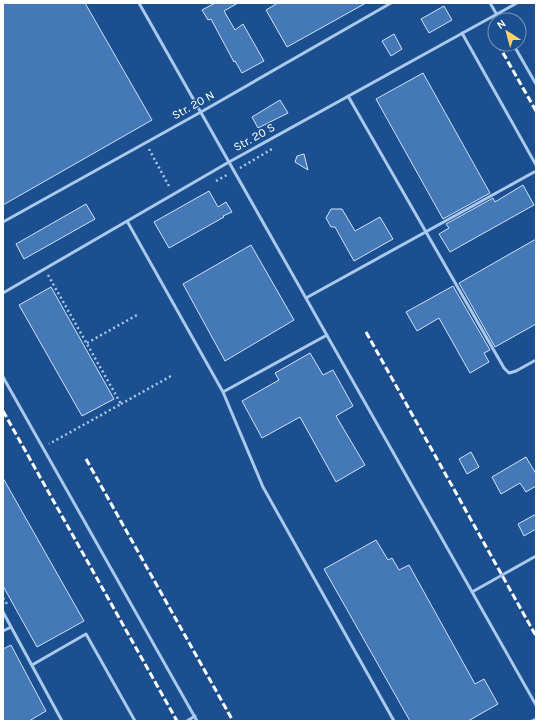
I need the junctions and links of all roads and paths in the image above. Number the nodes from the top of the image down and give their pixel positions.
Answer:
1 (140, 3) edge
2 (391, 3) edge
3 (490, 3) edge
4 (517, 3) edge
5 (496, 12) edge
6 (501, 12) edge
7 (487, 19) edge
8 (462, 33) junction
9 (518, 52) edge
10 (536, 84) edge
11 (348, 96) junction
12 (201, 112) junction
13 (145, 143) junction
14 (229, 162) junction
15 (536, 165) edge
16 (536, 171) edge
17 (174, 194) junction
18 (127, 221) junction
19 (3, 222) edge
20 (427, 232) junction
21 (44, 269) junction
22 (3, 293) edge
23 (306, 298) junction
24 (137, 315) dead end
25 (327, 335) junction
26 (87, 343) junction
27 (536, 360) edge
28 (171, 376) dead end
29 (3, 377) edge
30 (223, 392) junction
31 (121, 404) junction
32 (43, 448) junction
33 (536, 556) edge
34 (472, 592) junction
35 (3, 612) edge
36 (11, 627) junction
37 (3, 631) edge
38 (32, 665) junction
39 (536, 705) edge
40 (195, 716) junction
41 (536, 719) edge
42 (62, 721) edge
43 (135, 721) edge
44 (187, 721) edge
45 (197, 721) edge
46 (394, 721) edge
47 (532, 721) edge

1 - 12 lane
2 - 12 lane, Str. 20 N
3 - 5 lane
4 - 6 lane, Str. 20 S
7 - 8 lane, Str. 20 S
8 - 11 lane, Str. 20 S
8 - 15 lane
9 - 10 lane
11 - 14 lane, Str. 20 S
11 - 20 lane
12 - 13 lane, Str. 20 N
12 - 14 lane
13 - 17 path
13 - 19 lane, Str. 20 N
14 - 17 lane, Str. 20 S
14 - 23 lane
16 - 20 lane
17 - 18 lane, Str. 20 S
18 - 21 lane, Str. 20 S
18 - 30 lane
20 - 23 lane
20 - 27 lane
21 - 22 lane, Str. 20 S
21 - 26 path
23 - 25 lane
24 - 26 path
25 - 30 lane
25 - 34 lane
26 - 31 path
28 - 31 path
29 - 32 lane
30 - 46 lane
31 - 32 path
32 - 40 lane
33 - 34 lane
34 - 39 lane
35 - 36 lane
36 - 37 lane
36 - 38 lane
38 - 42 lane
38 - 43 lane
40 - 44 lane
40 - 45 lane
41 - 47 lane

